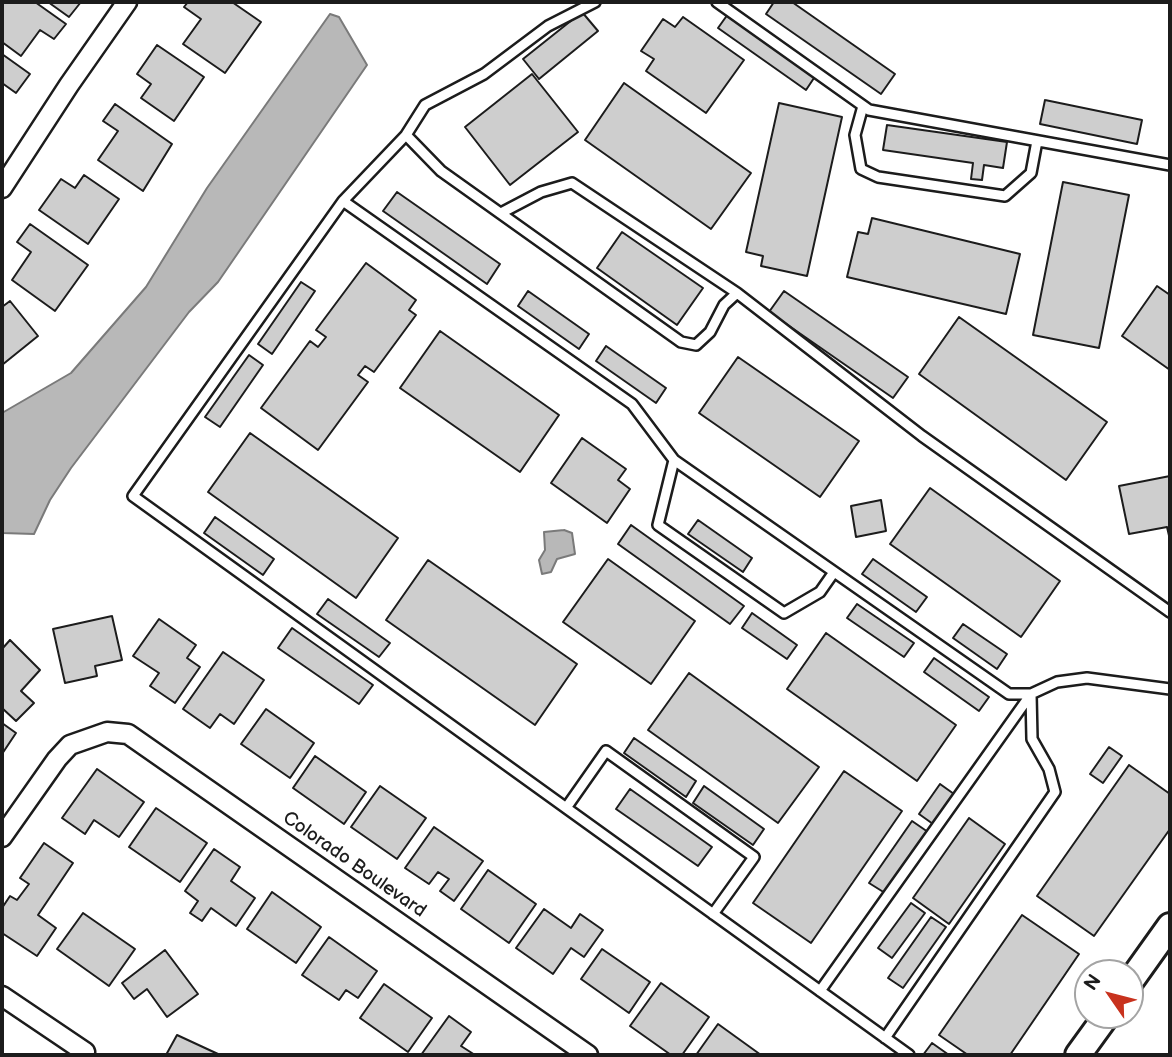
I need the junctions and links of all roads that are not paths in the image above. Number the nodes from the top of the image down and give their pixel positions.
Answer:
1 (127, 2) edge
2 (595, 2) edge
3 (717, 2) edge
4 (863, 106) junction
5 (406, 135) junction
6 (1037, 141) junction
7 (1170, 165) edge
8 (2, 188) edge
9 (343, 201) junction
10 (501, 213) junction
11 (737, 293) junction
12 (674, 460) junction
13 (834, 572) junction
14 (1170, 612) edge
15 (1170, 689) edge
16 (1031, 694) junction
17 (566, 808) junction
18 (2, 837) edge
19 (713, 914) junction
20 (1170, 926) edge
21 (1144, 962) edge
22 (820, 991) junction
23 (2, 996) edge
24 (1097, 1029) edge
25 (885, 1038) junction
26 (85, 1052) dead end
27 (588, 1055) edge
28 (909, 1055) edge
29 (1078, 1055) edge

1 - 8 street
2 - 5 lane
3 - 4 lane
4 - 6 lane
4 - 6 lane
5 - 9 lane
5 - 10 lane
6 - 7 lane
9 - 12 lane
9 - 17 lane
10 - 11 lane
10 - 11 lane
11 - 14 lane
12 - 13 lane
12 - 13 lane
13 - 16 lane
15 - 16 lane
16 - 22 lane
16 - 25 lane
17 - 19 lane
17 - 19 lane
18 - 27 street, Colorado Boulevard
19 - 22 lane
20 - 21 main road
22 - 25 lane
23 - 26 street
24 - 29 main road
25 - 28 lane

